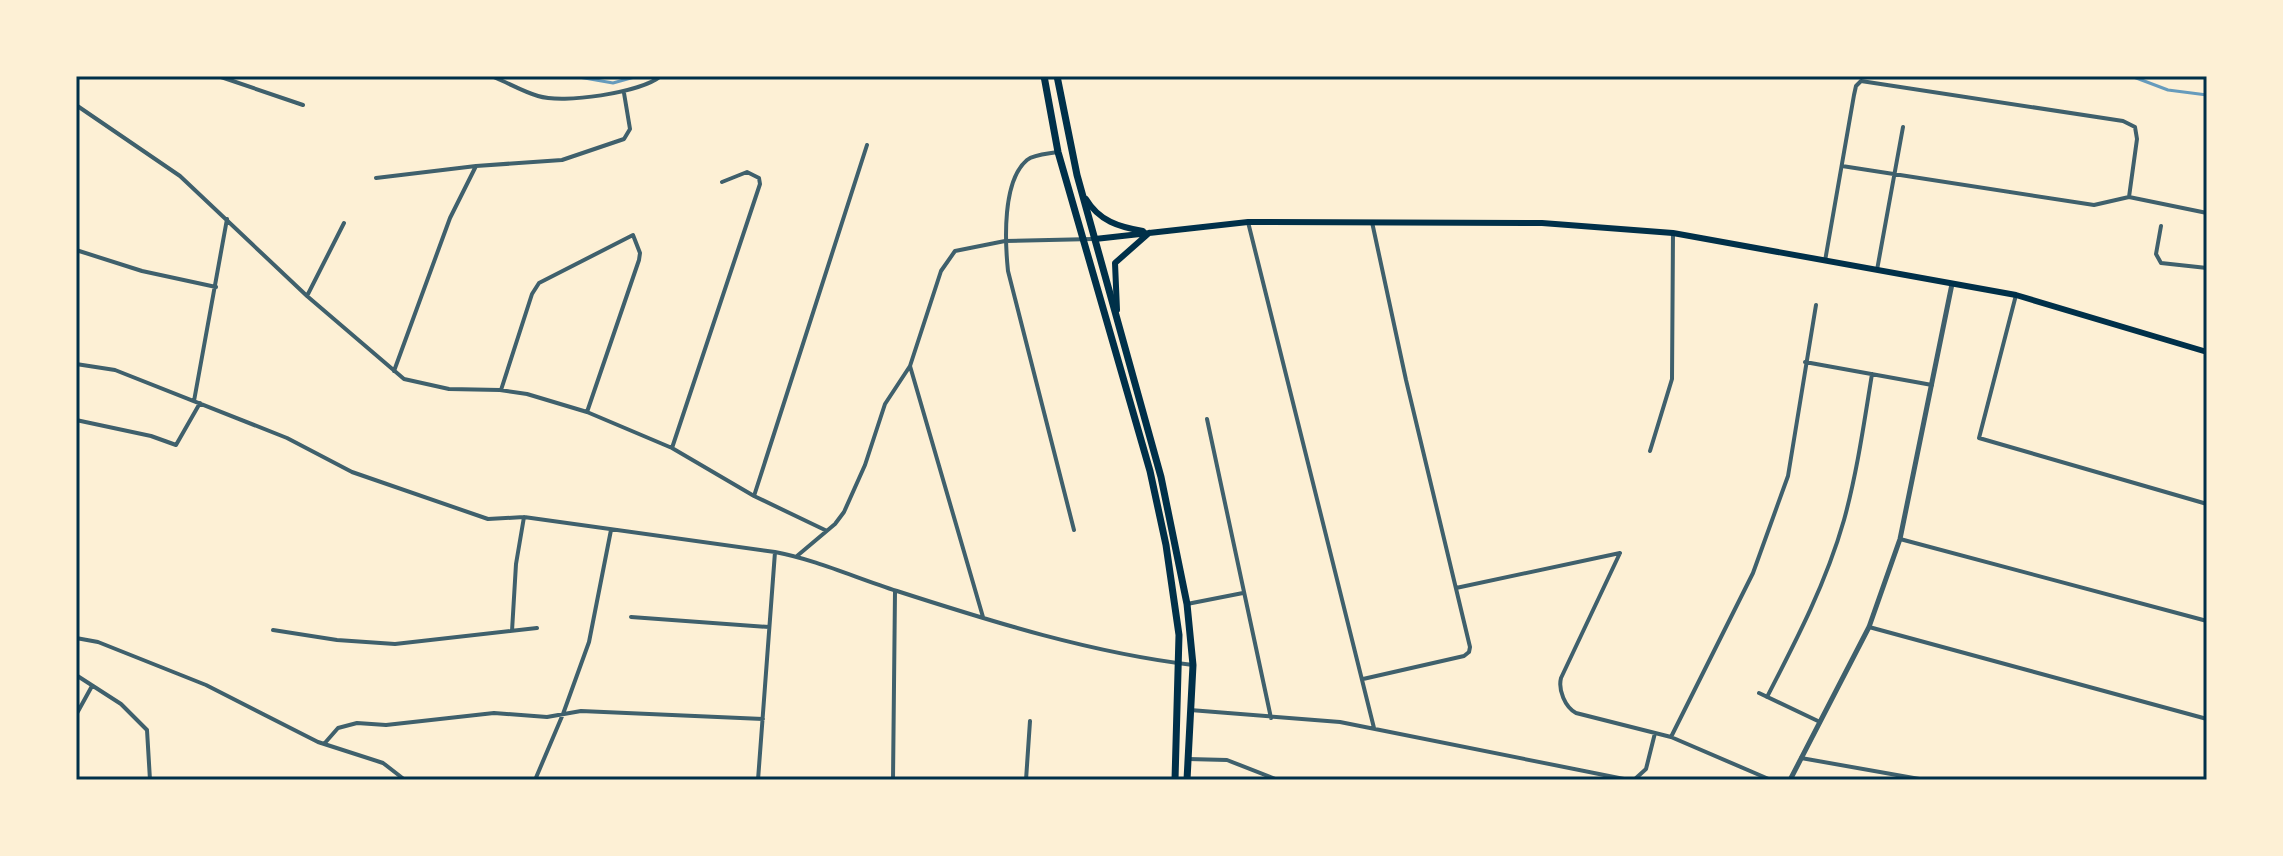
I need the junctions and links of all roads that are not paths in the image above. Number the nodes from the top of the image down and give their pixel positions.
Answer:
1 (218, 76) edge
2 (491, 76) edge
3 (661, 76) edge
4 (1044, 76) edge
5 (1057, 76) edge
6 (624, 93) junction
7 (76, 105) edge
8 (303, 105) dead end
9 (1903, 127) dead end
10 (867, 145) dead end
11 (1058, 152) junction
12 (476, 166) junction
13 (1842, 166) junction
14 (1894, 173) junction
15 (1077, 175) junction
16 (376, 178) dead end
17 (722, 182) dead end
18 (2129, 197) junction
19 (2207, 213) edge
20 (227, 219) junction
21 (1248, 222) junction
22 (1372, 222) junction
23 (344, 223) dead end
24 (2161, 226) dead end
25 (1150, 233) junction
26 (1673, 233) junction
27 (1095, 239) junction
28 (1084, 240) junction
29 (1005, 241) junction
30 (76, 250) edge
31 (1825, 261) junction
32 (2207, 268) edge
33 (1877, 270) junction
34 (1952, 284) junction
35 (216, 287) junction
36 (2016, 295) junction
37 (307, 296) junction
38 (1816, 305) dead end
39 (1117, 318) junction
40 (2207, 352) edge
41 (1805, 362) junction
42 (76, 364) edge
43 (910, 366) junction
44 (394, 371) junction
45 (1872, 374) junction
46 (1932, 385) junction
47 (500, 390) junction
48 (197, 402) junction
49 (587, 412) junction
50 (1207, 419) dead end
51 (76, 420) edge
52 (672, 448) junction
53 (1650, 451) dead end
54 (754, 496) junction
55 (2207, 504) edge
56 (524, 517) junction
57 (611, 530) junction
58 (825, 530) junction
59 (1074, 530) dead end
60 (1900, 539) junction
61 (775, 552) junction
62 (797, 556) junction
63 (1456, 588) junction
64 (895, 591) junction
65 (1243, 593) junction
66 (1187, 604) junction
67 (631, 617) dead end
68 (983, 617) junction
69 (2207, 621) edge
70 (769, 627) junction
71 (1869, 627) junction
72 (537, 628) dead end
73 (273, 630) dead end
74 (512, 631) junction
75 (76, 638) edge
76 (1179, 664) junction
77 (1193, 665) junction
78 (76, 675) edge
79 (1363, 679) junction
80 (92, 686) junction
81 (1759, 693) dead end
82 (1767, 697) junction
83 (1190, 710) junction
84 (563, 714) junction
85 (76, 715) edge
86 (1271, 718) junction
87 (763, 719) junction
88 (2207, 719) edge
89 (1030, 721) dead end
90 (1820, 722) junction
91 (1374, 728) junction
92 (1655, 733) junction
93 (1671, 737) junction
94 (324, 744) junction
95 (1801, 758) junction
96 (1188, 759) junction
97 (150, 780) edge
98 (405, 780) edge
99 (535, 780) edge
100 (758, 780) edge
101 (893, 780) edge
102 (1026, 780) edge
103 (1175, 780) edge
104 (1187, 780) edge
105 (1278, 780) edge
106 (1771, 780) edge
107 (1790, 780) edge
108 (1925, 780) edge

1 - 8 street
2 - 6 street
3 - 6 street
4 - 11 main road
5 - 15 main road
6 - 12 street
7 - 20 street
9 - 14 street
10 - 54 street
11 - 28 main road
11 - 29 street
12 - 16 street
12 - 44 street
13 - 14 street
13 - 18 street
13 - 31 street
14 - 18 street
14 - 33 street
15 - 25 main road
15 - 27 main road
17 - 52 street
18 - 19 street
20 - 35 street
20 - 37 street
21 - 22 main road
21 - 25 main road
21 - 79 street
22 - 26 main road
22 - 63 street
23 - 37 street
24 - 32 street
25 - 27 main road
25 - 39 main road
26 - 31 main road
26 - 53 street
27 - 28 street
27 - 39 main road
28 - 29 street
28 - 76 main road
29 - 43 street
29 - 59 street
30 - 35 street
31 - 33 main road
33 - 34 main road
34 - 36 main road
34 - 46 street
35 - 48 street
36 - 40 main road
36 - 55 street
37 - 44 street
38 - 41 street
39 - 66 main road
41 - 45 street
41 - 93 street
42 - 48 street
43 - 58 street
43 - 68 street
44 - 47 street
45 - 46 street
45 - 82 street
46 - 60 street
47 - 49 street
47 - 49 street
48 - 51 street
48 - 56 street
49 - 52 street
50 - 65 street
52 - 54 street
54 - 58 street
56 - 57 street
56 - 74 street
57 - 61 street
57 - 84 street
58 - 62 street
60 - 69 street
60 - 71 street
61 - 62 street
61 - 70 street
62 - 64 street
63 - 79 street
63 - 92 street
64 - 68 street
64 - 101 street
65 - 66 street
65 - 86 street
66 - 77 main road
67 - 70 street
68 - 76 street
70 - 87 street
71 - 88 street
71 - 90 street
72 - 74 street
73 - 74 street
75 - 94 street
76 - 77 street
76 - 103 main road
77 - 83 main road
78 - 80 street
79 - 91 street
80 - 85 street
80 - 97 street
81 - 82 street
82 - 90 street
83 - 86 street
83 - 96 main road
84 - 87 street
84 - 94 street
84 - 99 street
86 - 91 street
87 - 100 street
89 - 102 street
90 - 95 street
91 - 92 street
92 - 93 street
93 - 106 street
94 - 98 street
95 - 107 street
95 - 108 street
96 - 104 main road
96 - 105 street

